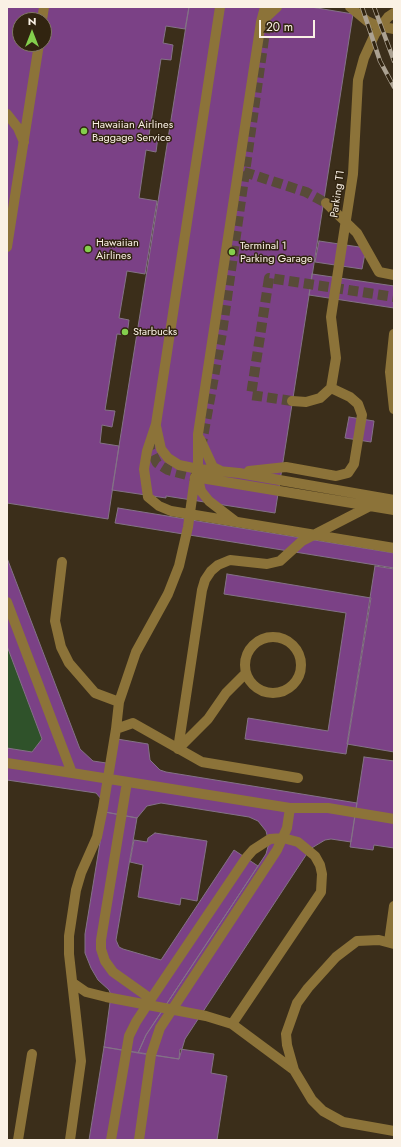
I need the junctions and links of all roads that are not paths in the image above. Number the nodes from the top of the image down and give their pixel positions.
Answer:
1 (220, 7) edge
2 (265, 7) edge
3 (277, 7) edge
4 (350, 7) edge
5 (394, 13) edge
6 (261, 22) junction
7 (394, 29) edge
8 (38, 52) edge
9 (7, 114) edge
10 (24, 142) junction
11 (326, 202) tunnel mouth
12 (7, 247) edge
13 (394, 275) edge
14 (394, 334) edge
15 (158, 380) dead end
16 (331, 388) junction
17 (292, 401) tunnel mouth
18 (394, 409) edge
19 (156, 424) junction
20 (198, 434) junction
21 (150, 439) tunnel mouth
22 (221, 471) junction
23 (197, 473) junction
24 (239, 473) junction
25 (394, 500) edge
26 (370, 506) junction
27 (190, 510) junction
28 (394, 510) edge
29 (235, 521) junction
30 (320, 530) junction
31 (394, 542) edge
32 (394, 548) edge
33 (62, 562) dead end
34 (7, 602) edge
35 (246, 673) junction
36 (119, 702) junction
37 (116, 729) junction
38 (178, 749) junction
39 (7, 763) edge
40 (72, 773) junction
41 (298, 778) dead end
42 (127, 782) junction
43 (290, 808) junction
44 (394, 819) edge
45 (394, 906) edge
46 (391, 943) edge
47 (73, 984) junction
48 (151, 999) junction
49 (232, 1024) junction
50 (32, 1054) dead end
51 (294, 1070) junction
52 (394, 1131) edge
53 (18, 1140) edge
54 (70, 1140) edge
55 (111, 1140) edge
56 (139, 1140) edge

1 - 19 street
2 - 6 street
3 - 6 street
4 - 7 street
5 - 16 street, Parking T1
6 - 20 street
8 - 10 street
9 - 10 street
10 - 12 street
11 - 13 street
14 - 18 street
15 - 21 street
16 - 17 street
16 - 24 street
19 - 23 street
19 - 29 street
20 - 22 street
20 - 23 street
22 - 23 street
22 - 24 street
23 - 26 street
23 - 27 street
23 - 29 street
24 - 25 street
26 - 28 street
26 - 30 street
27 - 30 street
27 - 36 street
29 - 32 street
30 - 31 street
30 - 38 street
33 - 36 street
34 - 40 street
35 - 35 street
35 - 38 street
36 - 37 street
37 - 38 street
37 - 47 street
38 - 41 street
39 - 40 street
40 - 42 street
42 - 43 street
42 - 48 street
43 - 44 street
43 - 56 street
45 - 46 street
46 - 51 street
47 - 49 street
47 - 54 street
48 - 49 street
48 - 55 street
49 - 51 street
50 - 53 street
51 - 52 street

